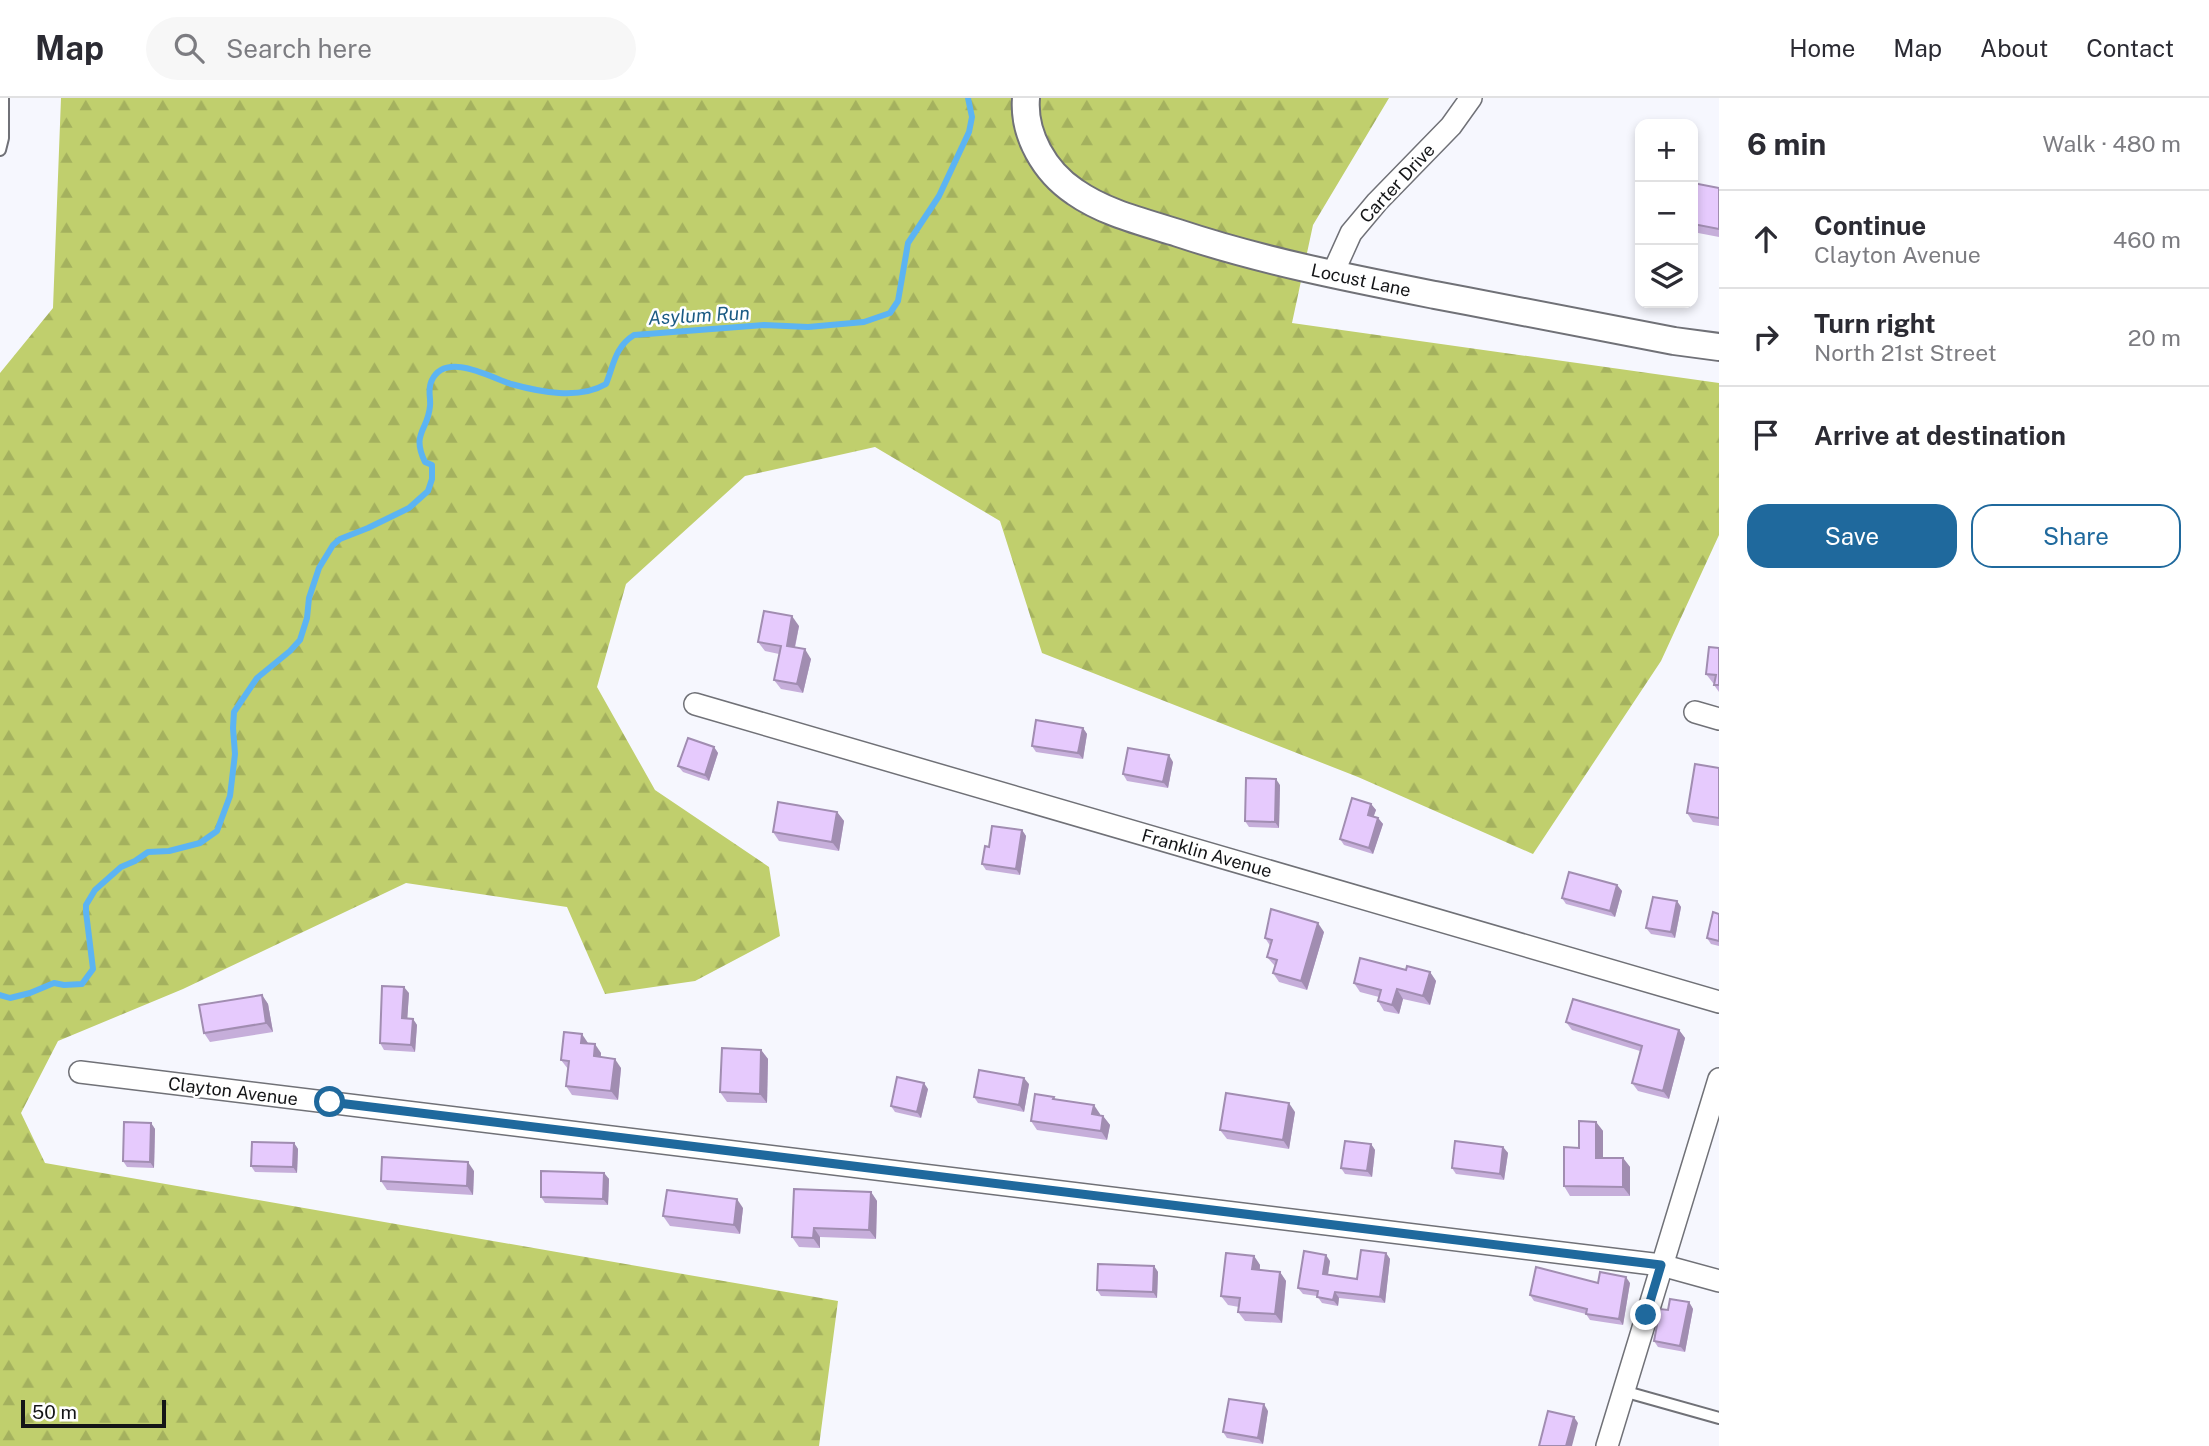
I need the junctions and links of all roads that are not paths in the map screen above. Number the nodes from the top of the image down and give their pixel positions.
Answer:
1 (3, 98) edge
2 (1026, 98) edge
3 (1471, 98) edge
4 (0, 150) edge
5 (1332, 275) junction
6 (1719, 347) edge
7 (695, 704) dead end
8 (1695, 712) dead end
9 (1719, 719) edge
10 (1719, 1002) edge
11 (80, 1072) dead end
12 (1719, 1079) edge
13 (1661, 1265) junction
14 (1719, 1280) edge
15 (1623, 1391) junction
16 (1719, 1418) edge
17 (1607, 1446) edge

1 - 4 lane
2 - 5 street, Locust Lane
3 - 5 street, Carter Drive
5 - 6 street, Locust Lane
7 - 10 street, Franklin Avenue
8 - 9 street
11 - 13 street, Clayton Avenue
12 - 13 street
13 - 14 street, Clayton Avenue
13 - 15 street
15 - 16 lane
15 - 17 street

